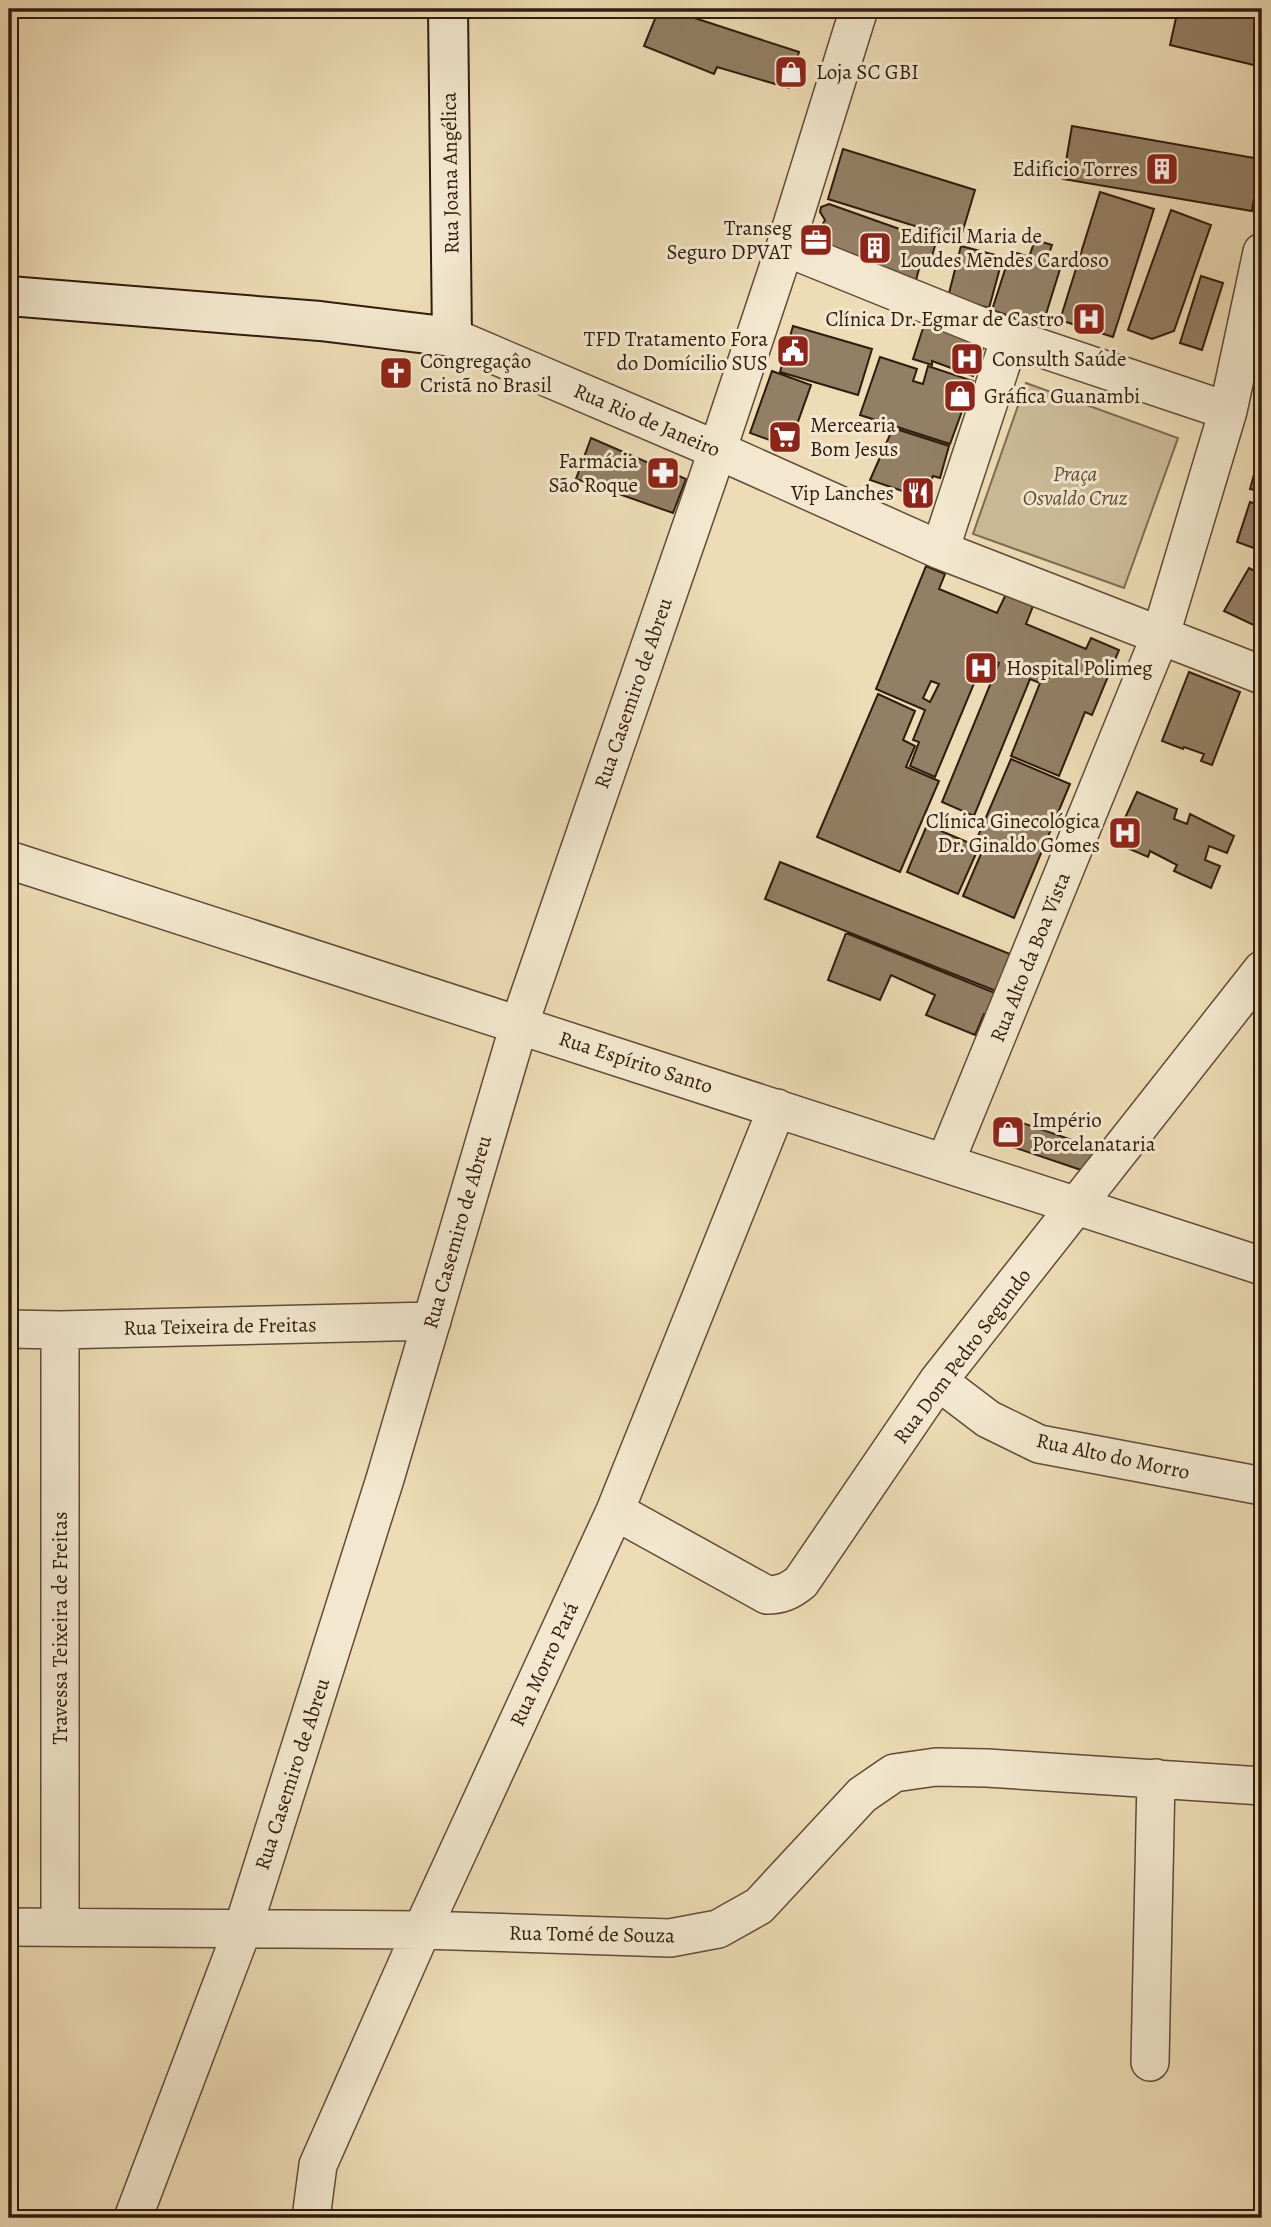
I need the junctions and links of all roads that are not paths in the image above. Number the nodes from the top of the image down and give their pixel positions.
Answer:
1 (448, 9) edge
2 (859, 9) edge
3 (785, 247) junction
4 (1262, 252) edge
5 (9, 296) edge
6 (452, 337) junction
7 (1010, 338) junction
8 (1228, 411) junction
9 (718, 450) junction
10 (940, 550) junction
11 (1161, 634) junction
12 (1262, 675) edge
13 (9, 860) edge
14 (1262, 970) edge
15 (519, 1024) junction
16 (777, 1108) junction
17 (945, 1163) junction
18 (1078, 1206) junction
19 (1262, 1266) edge
20 (432, 1321) junction
21 (9, 1329) edge
22 (60, 1330) junction
23 (938, 1381) junction
24 (1262, 1486) edge
25 (615, 1511) junction
26 (1156, 1778) junction
27 (1262, 1786) edge
28 (60, 1926) junction
29 (9, 1927) edge
30 (243, 1928) junction
31 (422, 1930) junction
32 (1150, 2062) dead end
33 (133, 2218) edge
34 (311, 2218) edge

1 - 6 main road, Rua Joana Angélica
2 - 3 street, Rua Casemiro de Abreu
3 - 7 street
3 - 9 street, Rua Casemiro de Abreu
4 - 8 street
5 - 6 main road, Rua Rio de Janeiro
6 - 9 street, Rua Rio de Janeiro
7 - 8 street
7 - 10 street
8 - 11 street
9 - 10 street, Rua Rio de Janeiro
9 - 15 street, Rua Casemiro de Abreu
10 - 11 street
11 - 12 street
11 - 17 street, Rua Alto da Boa Vista
13 - 15 street, Rua Espírito Santo
14 - 18 street, Rua Dom Pedro Segundo
15 - 16 street, Rua Espírito Santo
15 - 20 street, Rua Casemiro de Abreu
16 - 17 street, Rua Espírito Santo
16 - 25 street, Rua Morro Pará
17 - 18 street, Rua Espírito Santo
18 - 19 street, Rua Espírito Santo
18 - 23 street, Rua Dom Pedro Segundo
20 - 22 street, Rua Teixeira de Freitas
20 - 30 street, Rua Casemiro de Abreu
21 - 22 street, Rua Teixeira de Freitas
22 - 28 street, Travessa Teixeira de Freitas
23 - 24 street, Rua Alto do Morro
23 - 25 street, Rua Dom Pedro Segundo
25 - 31 street, Rua Morro Pará
26 - 27 street, Rua Tomé de Souza
26 - 31 street, Rua Tomé de Souza
26 - 32 street
28 - 29 street, Rua Tomé de Souza
28 - 30 street, Rua Tomé de Souza
30 - 31 street, Rua Tomé de Souza
30 - 33 street, Rua Casemiro de Abreu
31 - 34 street, Rua Morro Pará

